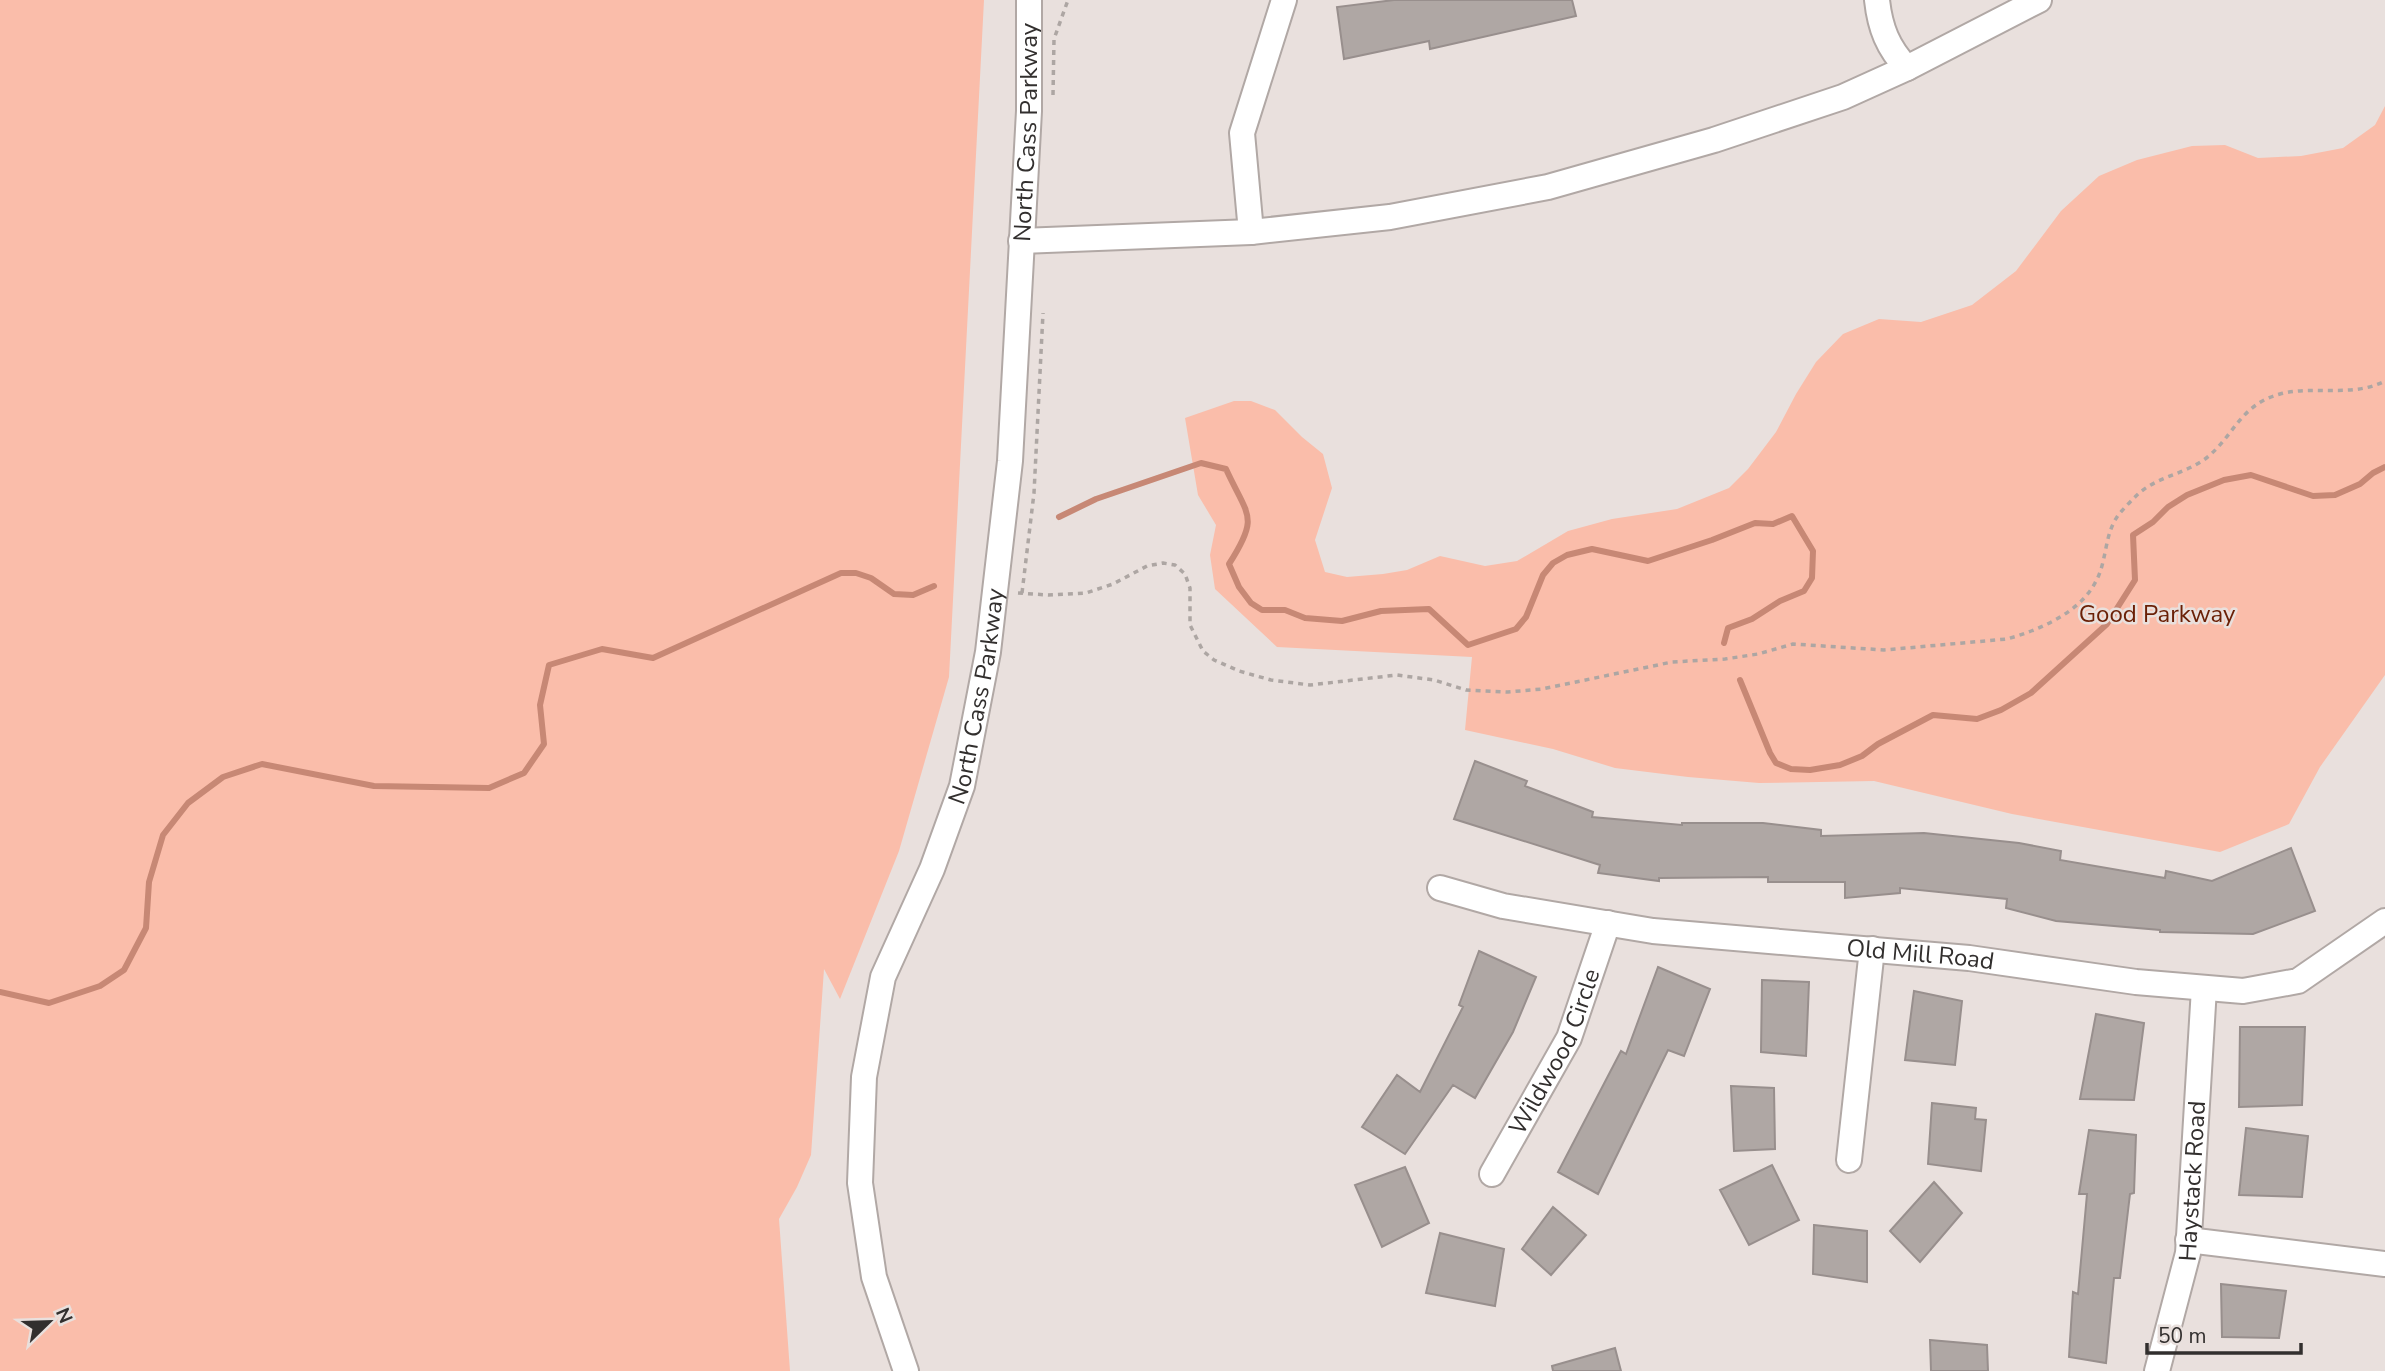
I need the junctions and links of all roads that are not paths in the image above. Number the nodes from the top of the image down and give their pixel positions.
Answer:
1 (1029, 0) edge
2 (1284, 0) edge
3 (1877, 0) edge
4 (2039, 0) edge
5 (1908, 68) junction
6 (1251, 232) junction
7 (1021, 241) junction
8 (1440, 888) dead end
9 (2385, 920) edge
10 (1608, 923) junction
11 (1872, 949) junction
12 (2204, 988) junction
13 (1849, 1160) dead end
14 (1492, 1174) dead end
15 (2188, 1240) junction
16 (2385, 1264) edge
17 (906, 1371) edge
18 (2157, 1371) edge

1 - 7 street, North Cass Parkway
2 - 6 street
3 - 5 street
4 - 5 street
5 - 6 street
6 - 7 street
7 - 17 street, North Cass Parkway
8 - 10 street, Old Mill Road
9 - 12 street, Old Mill Road
10 - 11 street, Old Mill Road
10 - 14 street, Wildwood Circle
11 - 12 street, Old Mill Road
11 - 13 street
12 - 15 street, Haystack Road
15 - 16 street
15 - 18 street, Haystack Road

